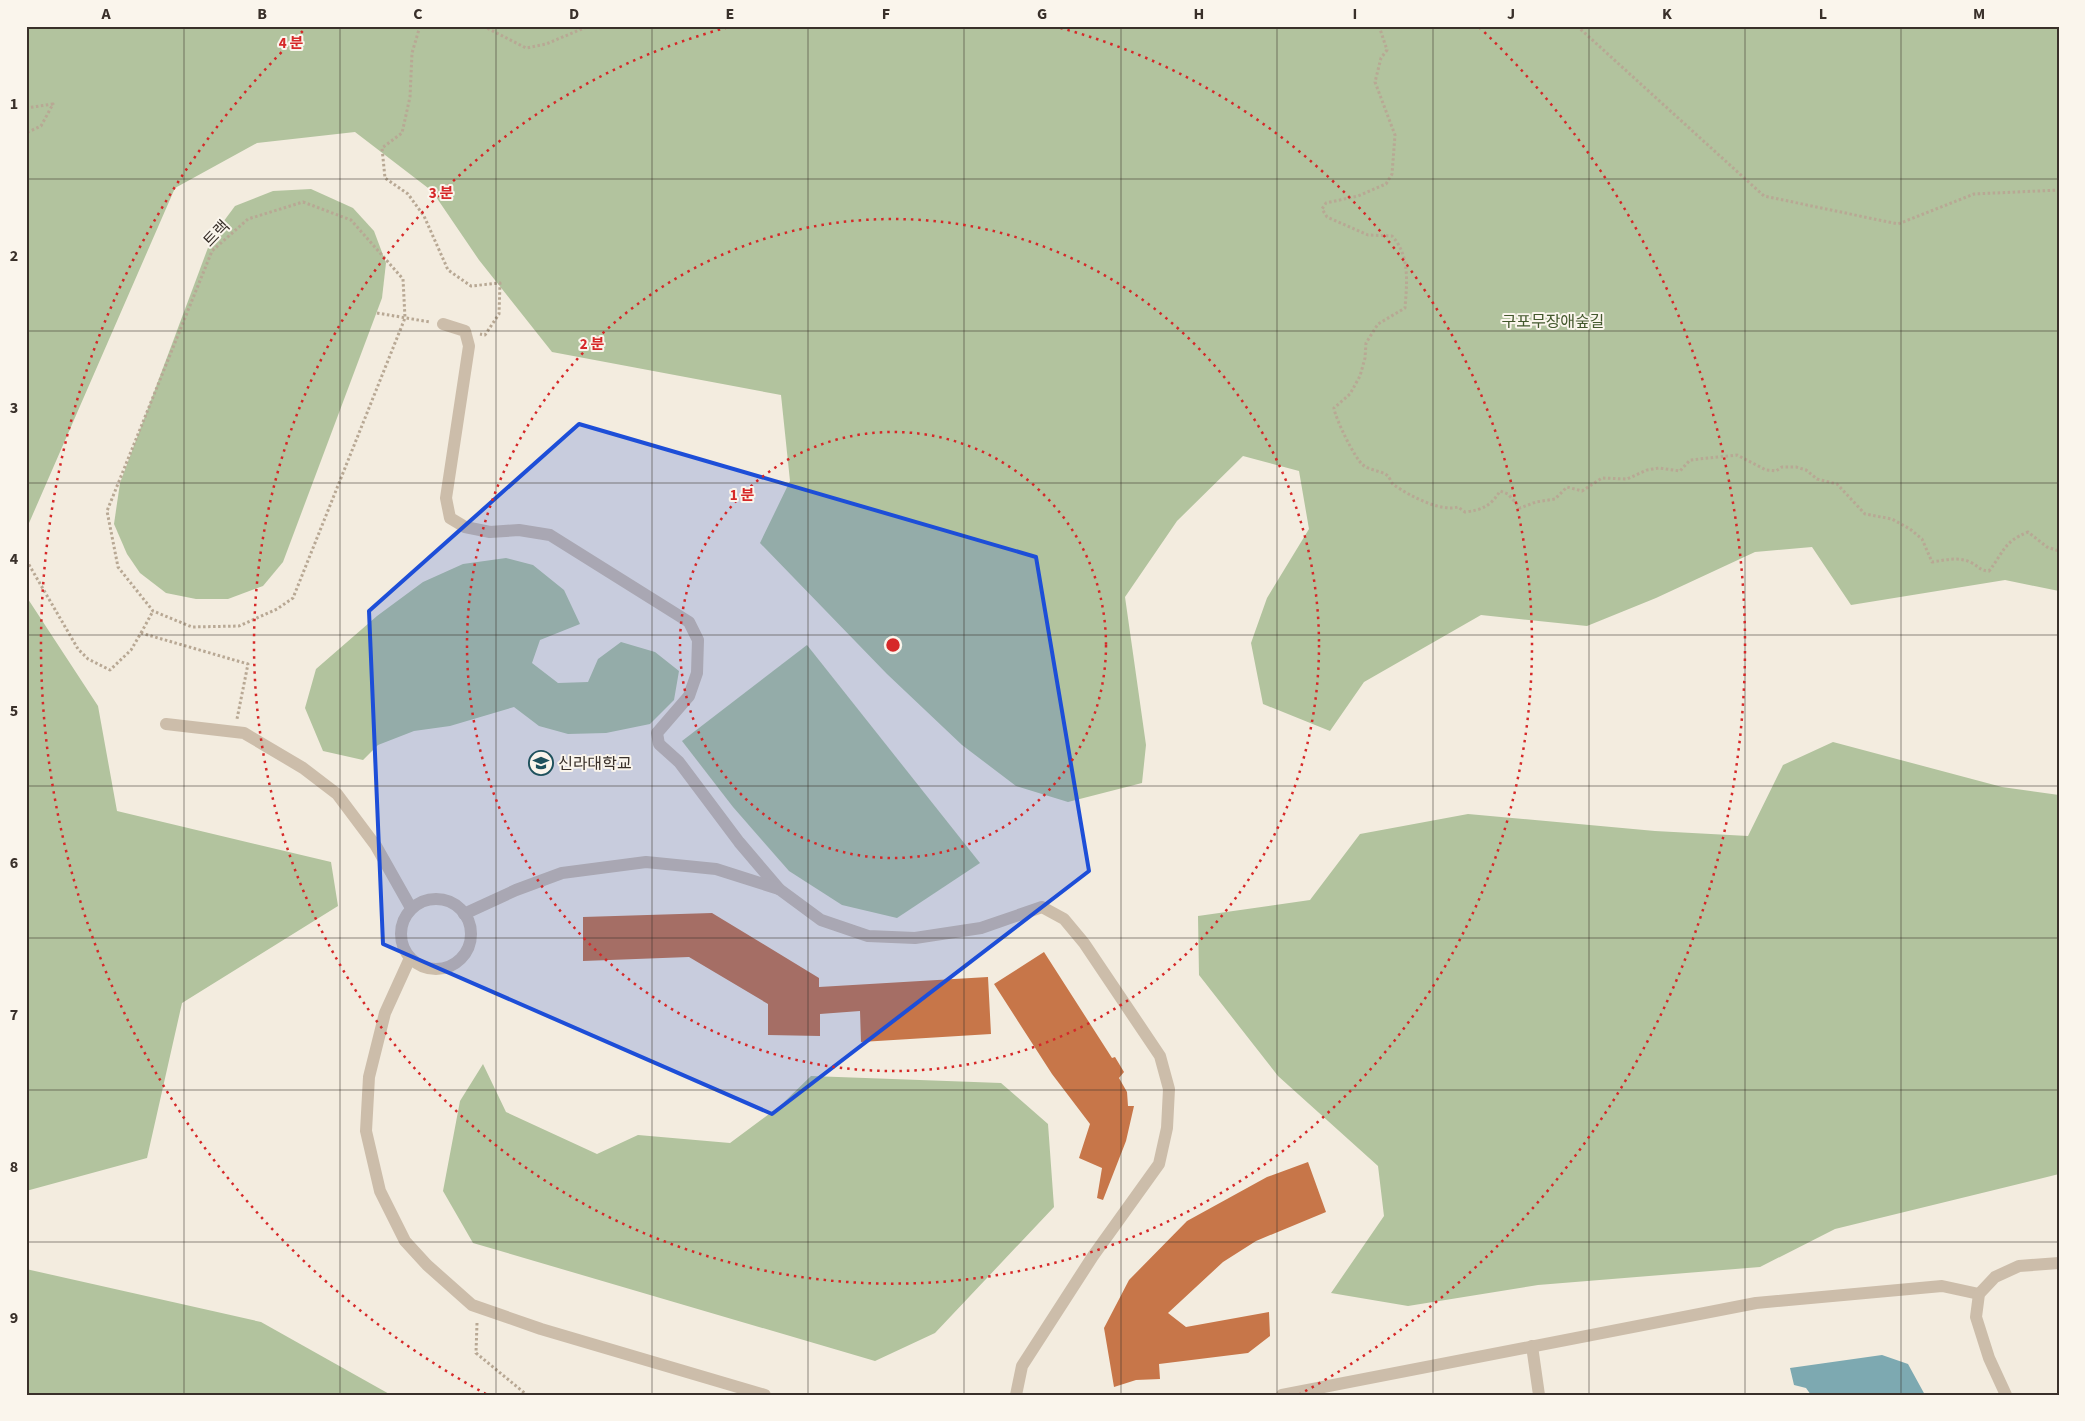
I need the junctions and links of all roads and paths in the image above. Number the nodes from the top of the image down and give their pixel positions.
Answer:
1 (420, 26) edge
2 (483, 26) edge
3 (589, 26) edge
4 (1379, 26) edge
5 (1577, 26) edge
6 (26, 108) edge
7 (26, 133) edge
8 (2059, 190) edge
9 (377, 313) dead end
10 (405, 318) junction
11 (443, 324) joint
12 (465, 331) junction
13 (2059, 551) edge
14 (26, 555) edge
15 (152, 611) junction
16 (141, 633) junction
17 (166, 724) dead end
18 (234, 732) junction
19 (778, 888) junction
20 (411, 908) junction
21 (464, 914) junction
22 (410, 958) junction
23 (2059, 1263) edge
24 (1979, 1294) junction
25 (478, 1307) junction
26 (1532, 1346) junction
27 (527, 1395) edge
28 (765, 1395) edge
29 (1016, 1395) edge
30 (1282, 1395) edge
31 (1539, 1395) edge
32 (2006, 1395) edge

1 - 12 path
2 - 3 path
4 - 13 path
5 - 8 path
6 - 7 path
9 - 10 path
10 - 11 path
10 - 15 path, 트랙
10 - 15 path, 트랙
11 - 12 street
12 - 19 street
14 - 16 path
15 - 16 path
16 - 18 path
17 - 18 street
18 - 20 street
19 - 21 street
19 - 29 street
20 - 21 street
20 - 22 street
21 - 22 street
22 - 25 street
23 - 24 street
24 - 26 street
24 - 32 street
25 - 27 path
25 - 28 street
26 - 30 street
26 - 31 street

